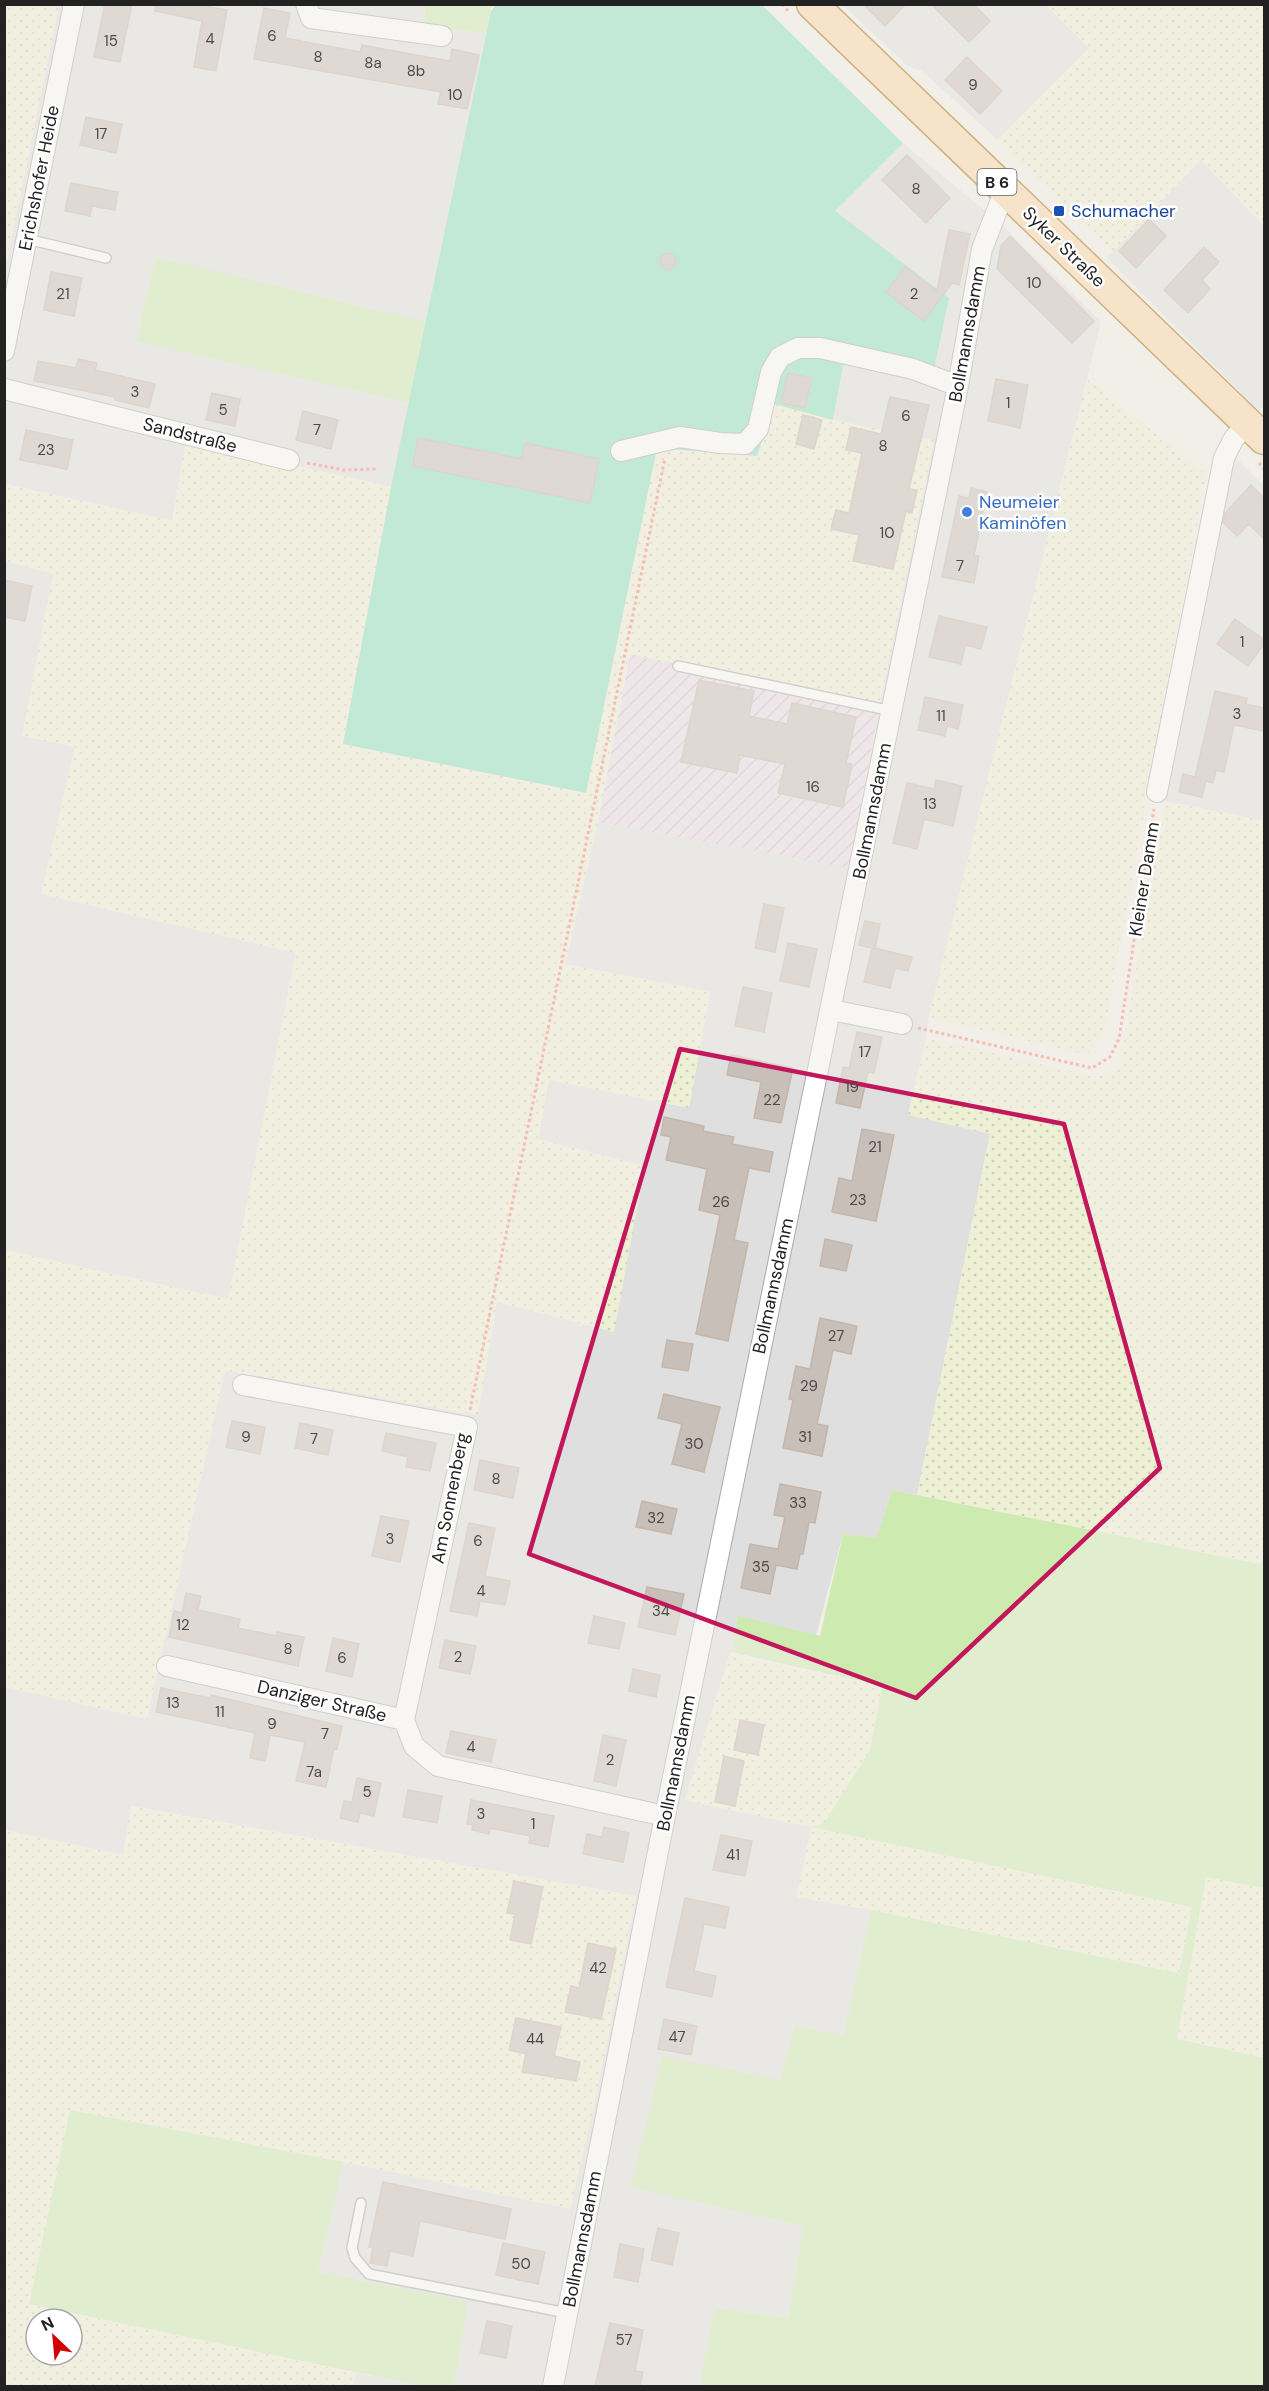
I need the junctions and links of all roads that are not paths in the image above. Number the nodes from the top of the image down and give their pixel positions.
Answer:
1 (74, 4) edge
2 (306, 4) edge
3 (794, 5) edge
4 (442, 36) dead end
5 (1005, 190) junction
6 (27, 239) junction
7 (106, 258) dead end
8 (4, 351) edge
9 (958, 386) junction
10 (4, 389) edge
11 (1256, 431) edge
12 (621, 452) dead end
13 (289, 460) road end
14 (678, 666) dead end
15 (892, 711) junction
16 (1157, 792) road end
17 (831, 1010) junction
18 (902, 1024) road end
19 (243, 1385) dead end
20 (167, 1666) dead end
21 (404, 1720) junction
22 (665, 1816) junction
23 (361, 2203) dead end
24 (567, 2313) junction
25 (553, 2386) edge

1 - 6 street, Erichshofer Heide
2 - 4 street
3 - 5 main road, Syker Straße / B 6
5 - 9 street, Bollmannsdamm
5 - 11 main road, Syker Straße / B 6
6 - 7 lane
6 - 8 street, Erichshofer Heide
9 - 12 street
9 - 15 street, Bollmannsdamm
10 - 13 street, Sandstraße
11 - 16 street
14 - 15 lane
15 - 17 street, Bollmannsdamm
17 - 18 street
17 - 22 street, Bollmannsdamm
19 - 21 street, Am Sonnenberg
20 - 21 street, Danziger Straße
21 - 22 street, Danziger Straße
22 - 24 street, Bollmannsdamm
23 - 24 lane
24 - 25 street, Bollmannsdamm

